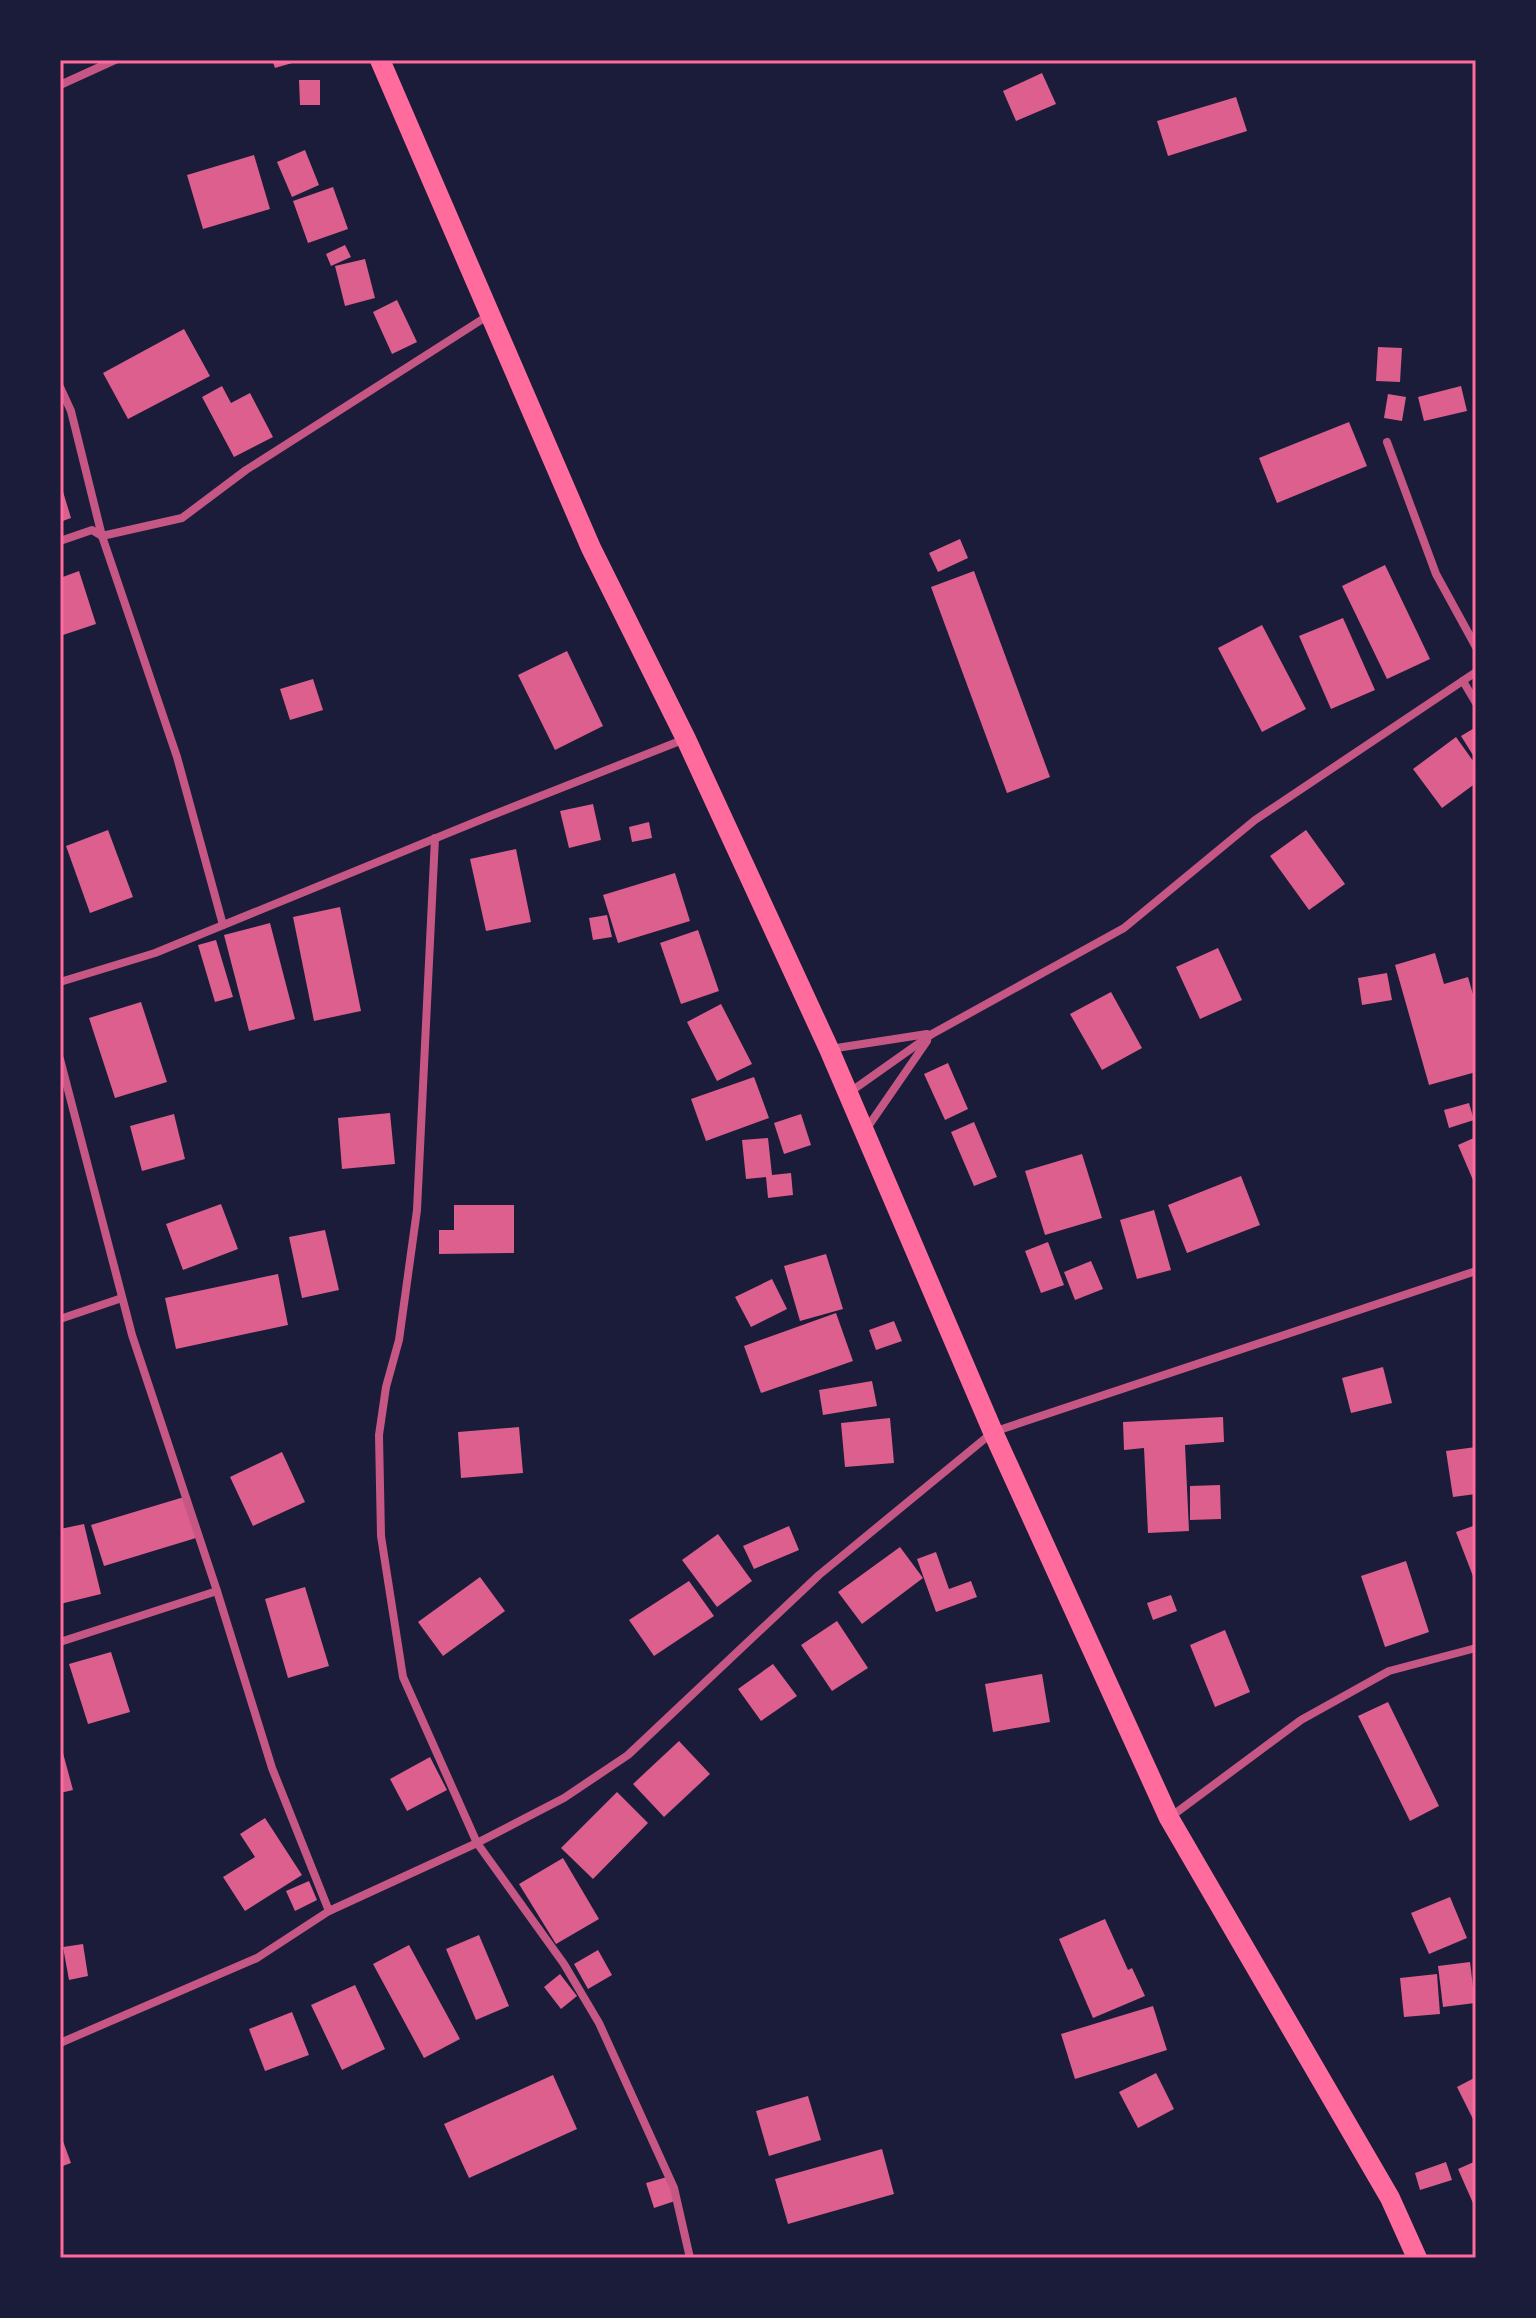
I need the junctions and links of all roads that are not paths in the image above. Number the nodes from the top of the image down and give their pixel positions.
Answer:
1 (115, 60) edge
2 (380, 60) edge
3 (60, 85) edge
4 (489, 314) junction
5 (60, 387) edge
6 (1387, 442) dead end
7 (102, 536) junction
8 (60, 541) edge
9 (1476, 647) edge
10 (1476, 672) edge
11 (1463, 681) junction
12 (1476, 703) edge
13 (686, 739) junction
14 (435, 838) junction
15 (223, 925) junction
16 (60, 982) edge
17 (932, 1034) junction
18 (829, 1049) junction
19 (60, 1059) edge
20 (848, 1094) junction
21 (864, 1132) junction
22 (1476, 1271) edge
23 (122, 1298) junction
24 (60, 1319) edge
25 (993, 1432) junction
26 (217, 1591) junction
27 (60, 1642) edge
28 (1476, 1648) edge
29 (1169, 1818) junction
30 (477, 1843) junction
31 (329, 1911) junction
32 (60, 2043) edge
33 (690, 2258) edge
34 (1417, 2258) edge

1 - 3 street
2 - 4 main road
4 - 7 street
4 - 13 main road
5 - 7 street
6 - 9 street
7 - 8 street
7 - 15 street
10 - 11 street
11 - 12 street
11 - 17 street
13 - 14 street
13 - 18 main road
14 - 15 street
14 - 30 street
15 - 16 street
17 - 18 street
17 - 20 street
17 - 21 street
18 - 20 main road
19 - 23 street
20 - 21 main road
21 - 25 main road
22 - 25 street
23 - 24 street
23 - 26 street
25 - 29 main road
25 - 30 street
26 - 27 street
26 - 31 street
28 - 29 street
29 - 34 main road
30 - 31 street
30 - 33 street
31 - 32 street

